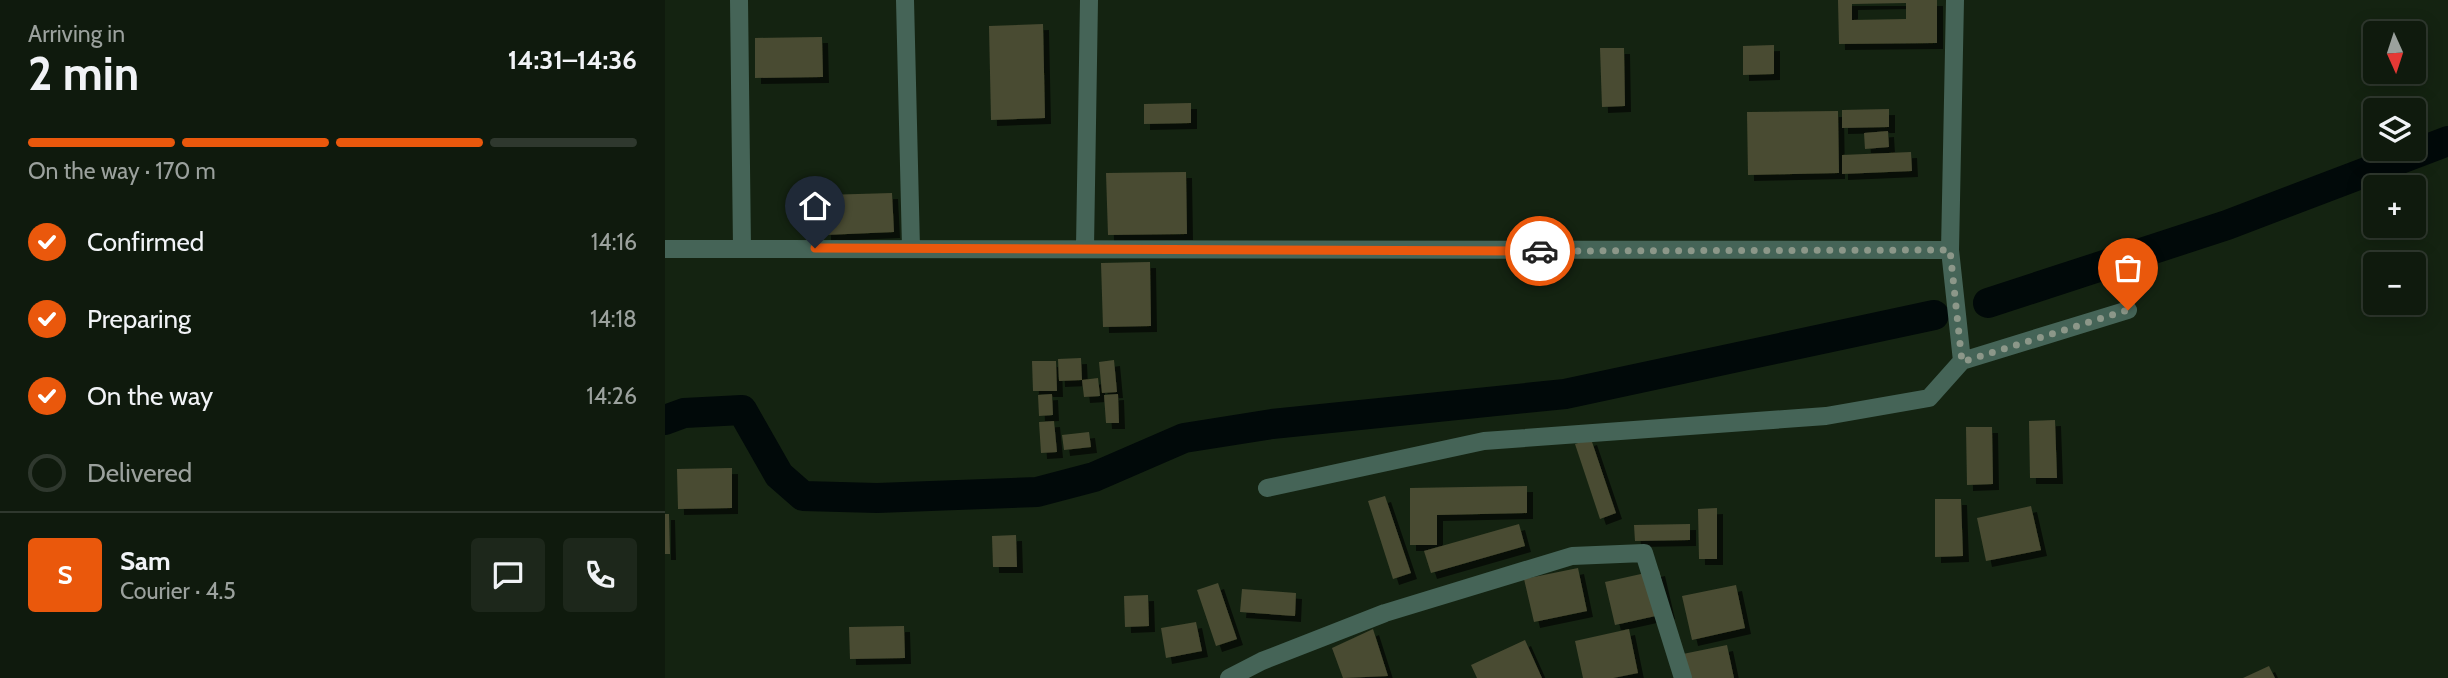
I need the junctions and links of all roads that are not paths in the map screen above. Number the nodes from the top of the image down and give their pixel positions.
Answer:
1 (739, 0) edge
2 (905, 0) edge
3 (1089, 0) edge
4 (1955, 0) edge
5 (1085, 247) junction
6 (742, 248) junction
7 (911, 248) junction
8 (665, 249) edge
9 (1950, 250) junction
10 (2128, 310) dead end
11 (1962, 362) junction
12 (1267, 488) dead end
13 (1229, 678) edge
14 (1683, 678) edge

1 - 6 street
2 - 7 street
3 - 5 street
4 - 9 street
5 - 7 street
5 - 9 street
6 - 7 street
6 - 8 street
9 - 11 street
10 - 11 street
11 - 12 street
13 - 14 street

